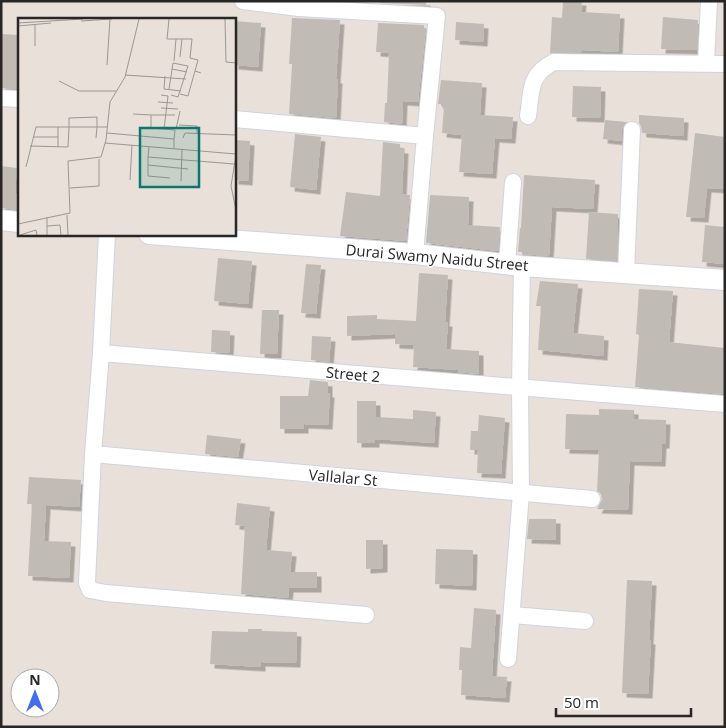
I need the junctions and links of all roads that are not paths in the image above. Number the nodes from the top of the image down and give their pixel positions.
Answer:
1 (243, 1) edge
2 (709, 1) edge
3 (299, 4) edge
4 (437, 9) edge
5 (706, 64) junction
6 (725, 64) edge
7 (1, 98) edge
8 (18, 99) edge
9 (528, 116) dead end
10 (235, 118) edge
11 (632, 130) dead end
12 (425, 136) junction
13 (513, 182) dead end
14 (1, 220) edge
15 (18, 222) edge
16 (107, 235) edge
17 (163, 235) edge
18 (415, 254) junction
19 (514, 265) junction
20 (626, 273) junction
21 (725, 280) edge
22 (101, 353) junction
23 (520, 387) junction
24 (725, 404) edge
25 (93, 454) junction
26 (521, 493) junction
27 (592, 499) dead end
28 (366, 615) dead end
29 (512, 615) junction
30 (585, 621) dead end
31 (508, 659) dead end

1 - 3 street
2 - 5 street
3 - 4 street
4 - 12 street
5 - 6 street
5 - 9 street
7 - 8 street
10 - 12 street
11 - 20 street
12 - 18 street
13 - 19 street
14 - 15 street
16 - 22 street
17 - 18 street, Durai Swamy Naidu Street
18 - 19 street, Durai Swamy Naidu Street
19 - 20 street, Durai Swamy Naidu Street
19 - 23 street
20 - 21 street, Durai Swamy Naidu Street
22 - 23 street, Street 2
22 - 25 street
23 - 24 street, Street 2
23 - 26 street
25 - 26 street, Vallalar St
25 - 28 street
26 - 27 street, Vallalar St
26 - 29 street
29 - 30 street
29 - 31 street

